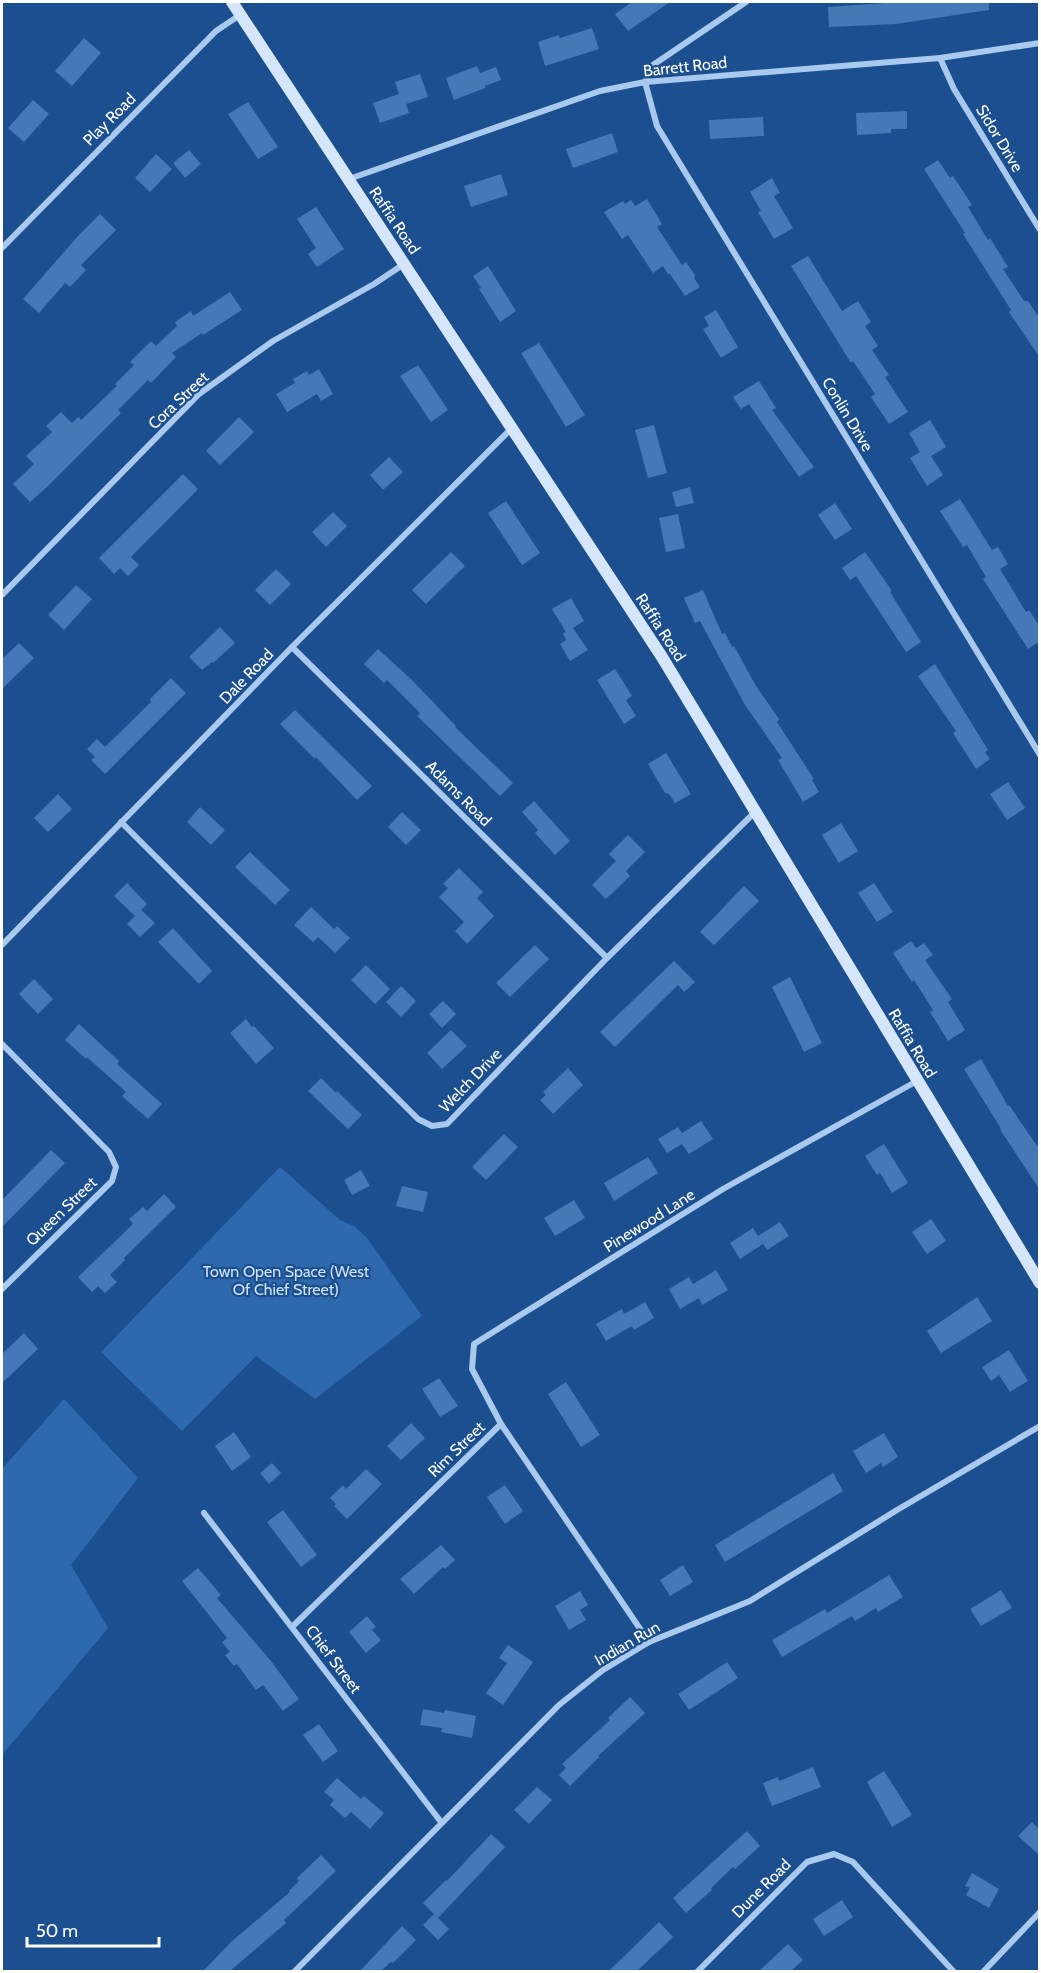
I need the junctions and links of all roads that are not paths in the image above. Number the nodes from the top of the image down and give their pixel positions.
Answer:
1 (232, 2) edge
2 (746, 2) edge
3 (240, 14) junction
4 (1040, 43) edge
5 (940, 58) junction
6 (645, 82) junction
7 (348, 180) junction
8 (1040, 230) edge
9 (2, 248) edge
10 (405, 264) junction
11 (512, 428) junction
12 (2, 595) edge
13 (292, 647) junction
14 (1040, 755) edge
15 (754, 813) junction
16 (121, 822) junction
17 (2, 945) edge
18 (607, 958) junction
19 (2, 1044) edge
20 (917, 1081) junction
21 (1040, 1283) edge
22 (2, 1289) edge
23 (501, 1424) junction
24 (1040, 1426) edge
25 (204, 1513) dead end
26 (293, 1626) junction
27 (649, 1642) junction
28 (441, 1822) junction
29 (1040, 1912) edge
30 (294, 1971) edge
31 (697, 1971) edge
32 (954, 1971) edge
33 (983, 1971) edge

1 - 3 main road, Raffia Road
2 - 6 street
3 - 7 main road, Raffia Road
3 - 9 street, Play Road
4 - 5 street, Barrett Road
5 - 6 street, Barrett Road
5 - 8 street, Sidor Drive
6 - 7 street, Barrett Road
6 - 14 street, Conlin Drive
7 - 10 main road, Raffia Road
10 - 11 main road, Raffia Road
10 - 12 street, Cora Street
11 - 13 street, Dale Road
11 - 15 main road, Raffia Road
13 - 16 street, Dale Road
13 - 18 street, Adams Road
15 - 18 street, Welch Drive
15 - 20 main road, Raffia Road
16 - 17 street, Dale Road
16 - 18 street, Welch Drive
19 - 22 street, Queen Street
20 - 21 main road, Raffia Road
20 - 23 street, Pinewood Lane
23 - 26 street, Rim Street
23 - 27 street, Rim Street
24 - 27 street, Indian Run
25 - 26 street, Chief Street
26 - 28 street, Chief Street
27 - 28 street, Indian Run
28 - 30 street, Indian Run
29 - 33 street
31 - 32 street, Dune Road

